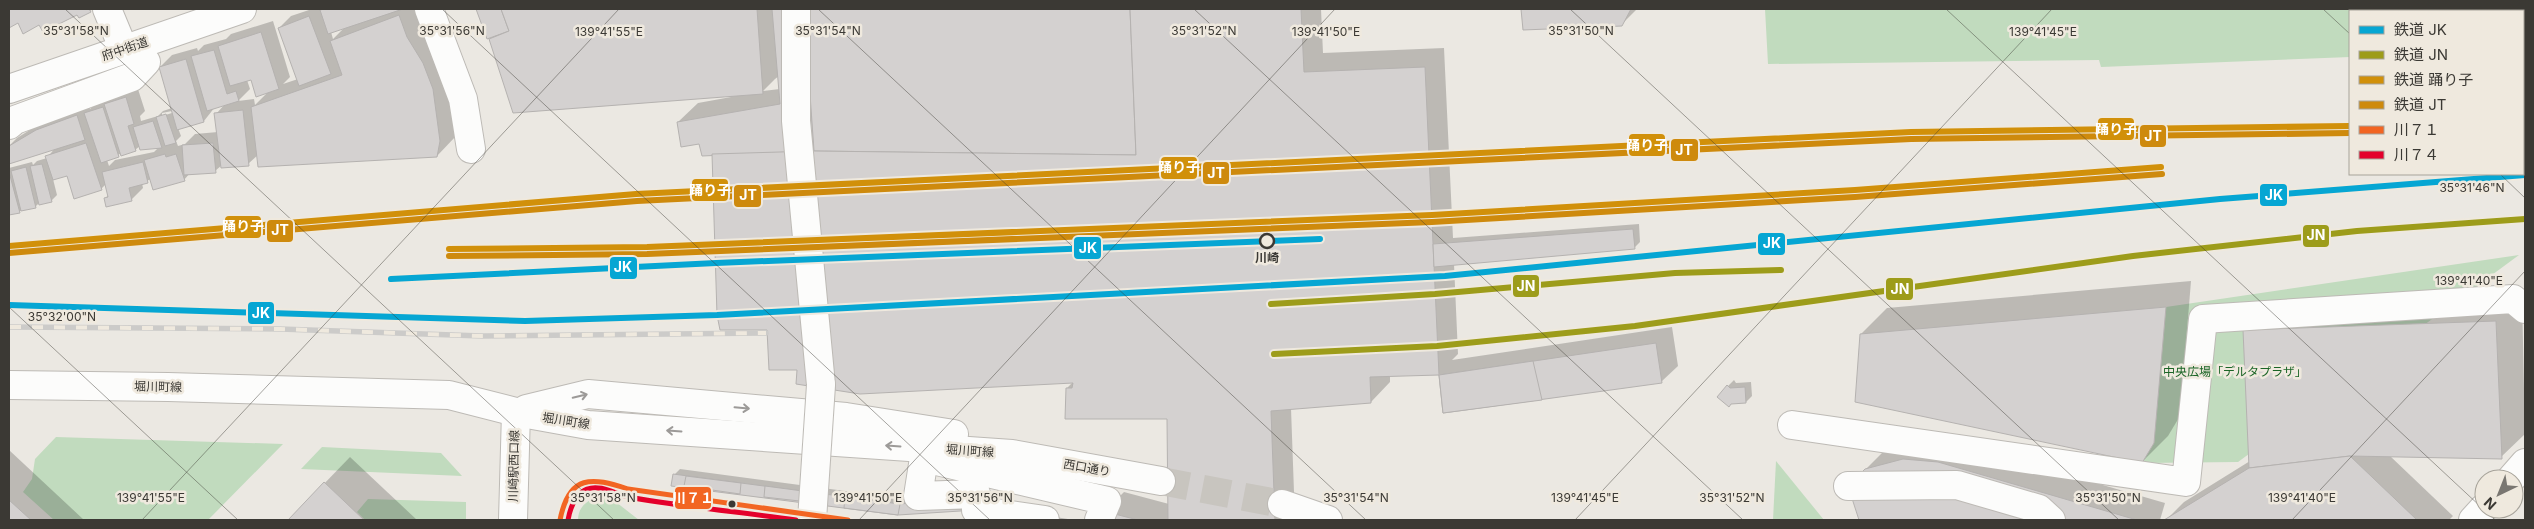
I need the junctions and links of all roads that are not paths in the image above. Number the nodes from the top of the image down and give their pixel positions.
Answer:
1 (106, 9) edge
2 (242, 9) edge
3 (429, 9) edge
4 (796, 9) edge
5 (135, 56) junction
6 (9, 89) edge
7 (9, 125) edge
8 (471, 149) dead end
9 (2525, 309) edge
10 (9, 385) edge
11 (516, 412) junction
12 (1792, 425) dead end
13 (1012, 454) joint
14 (1161, 481) tunnel mouth
15 (1848, 486) dead end
16 (1282, 504) tunnel mouth
17 (2045, 515) edge
18 (513, 520) edge
19 (812, 520) edge
20 (1045, 520) edge
21 (1099, 520) edge
22 (1328, 520) edge

1 - 5 street
2 - 5 street, 府中街道
3 - 8 street
4 - 19 street, bridge
5 - 6 street, 府中街道
5 - 7 street
9 - 12 street
10 - 11 street, 堀川町線
11 - 13 street, 堀川町線
11 - 18 street, 川崎駅西口線
13 - 14 street, 西口通り
15 - 17 street
16 - 22 street
20 - 21 street

